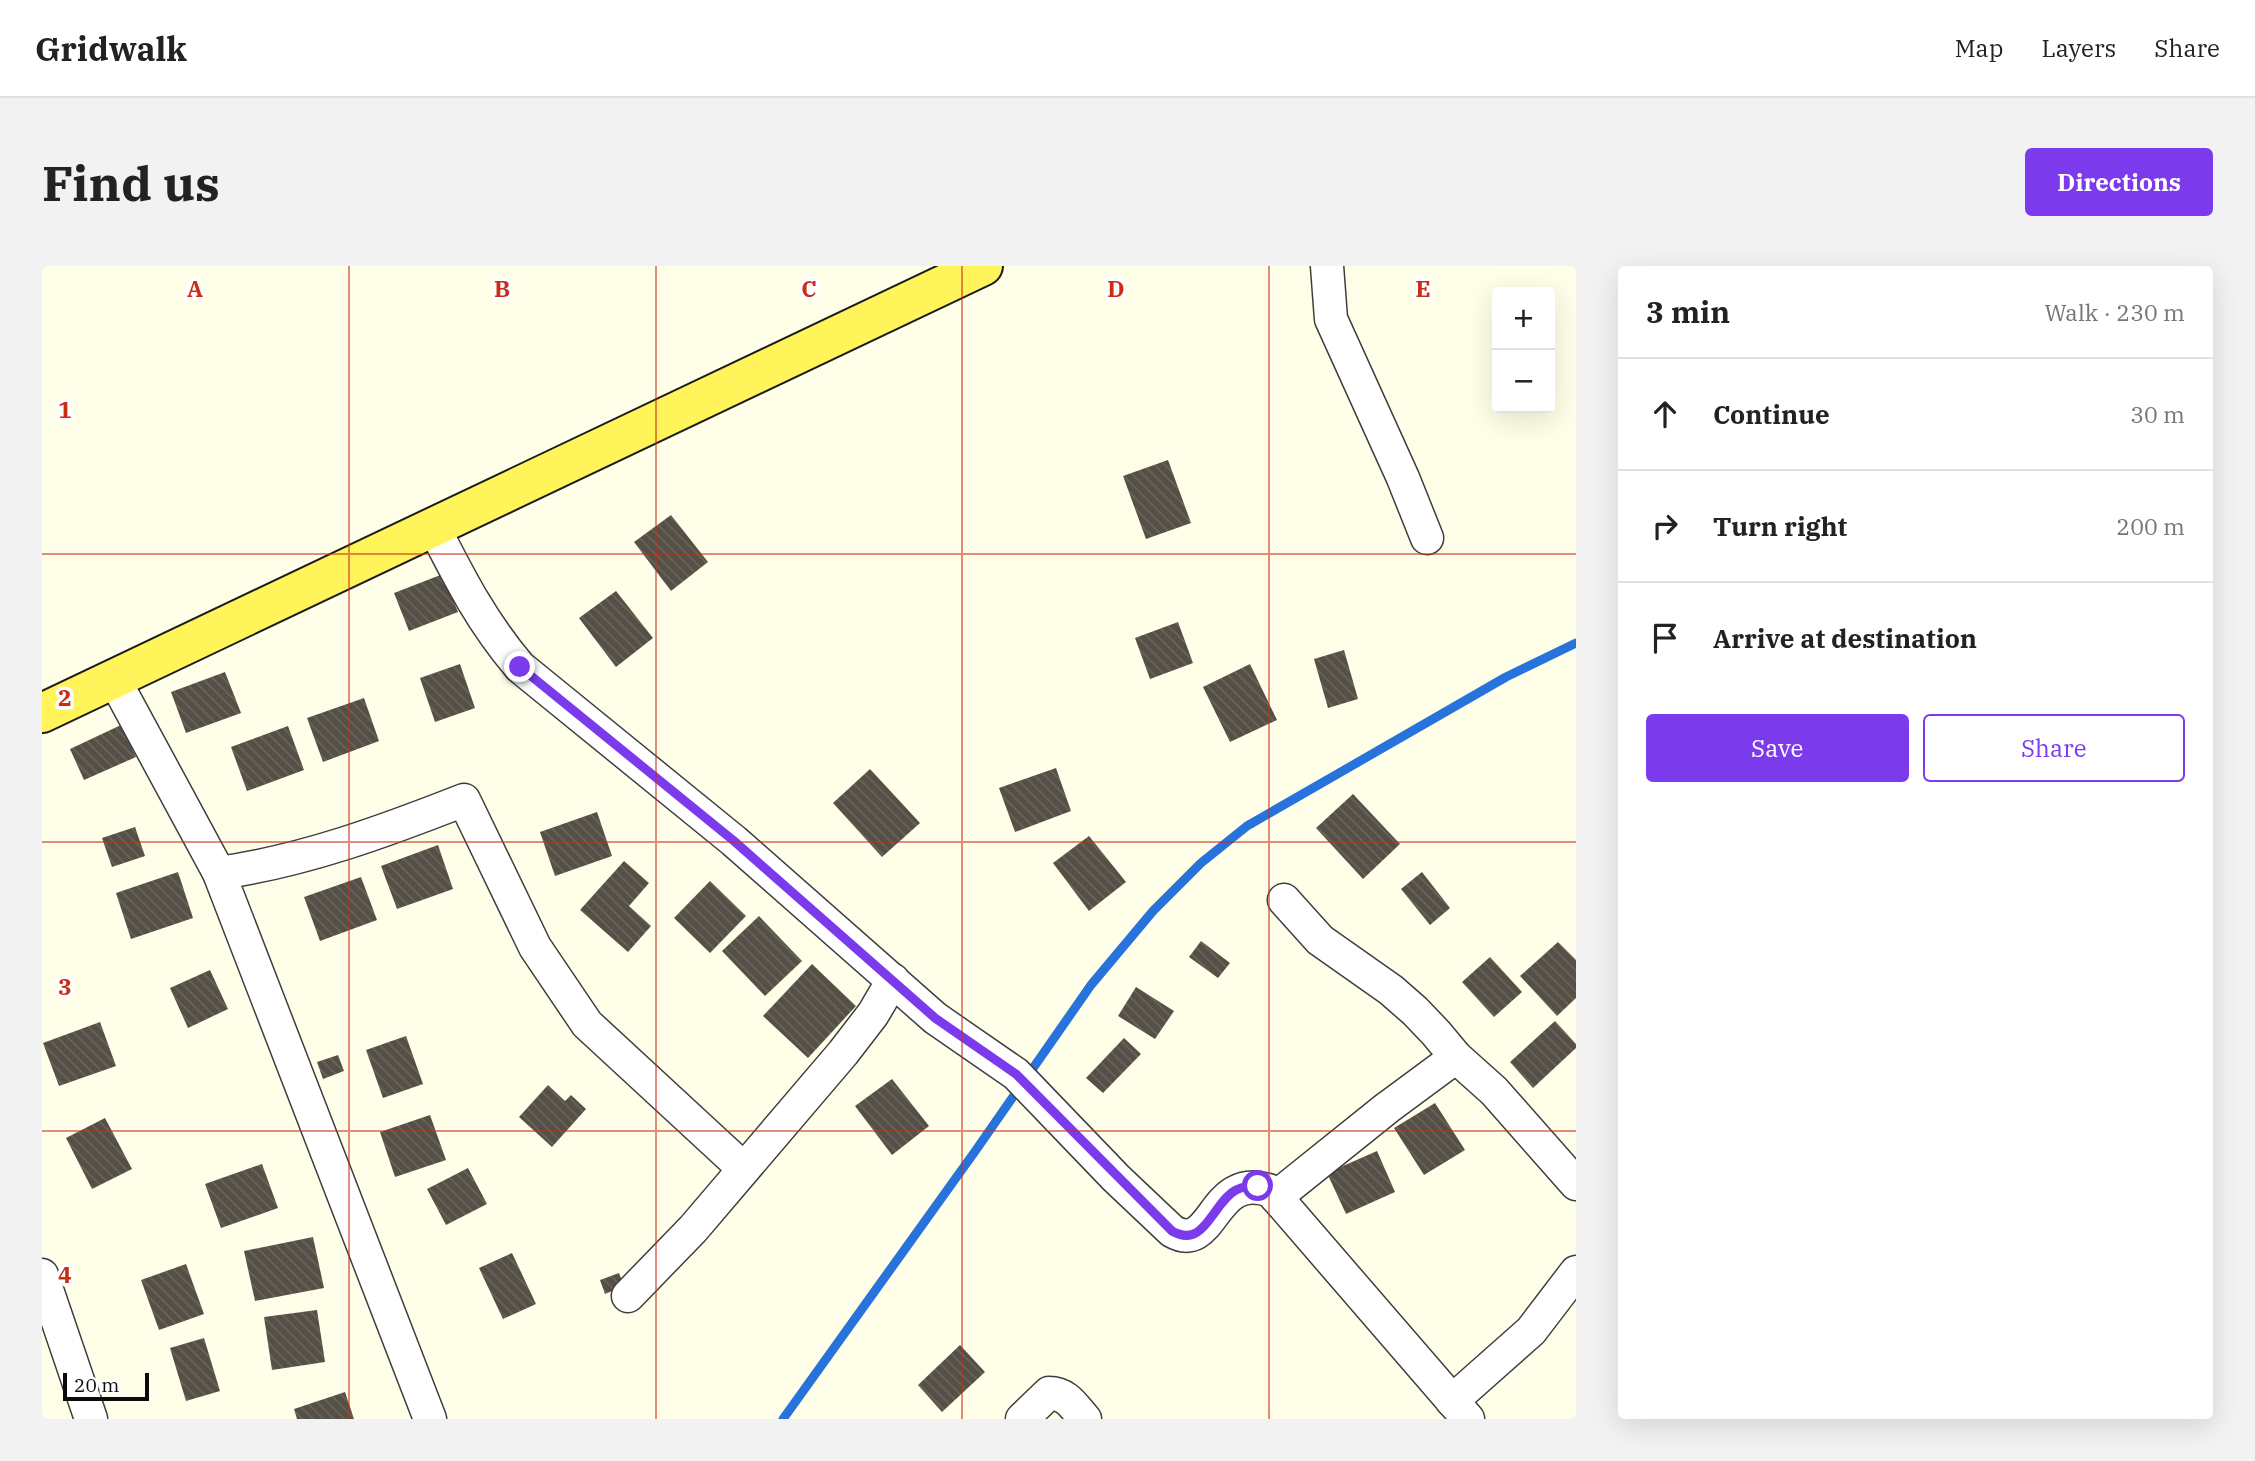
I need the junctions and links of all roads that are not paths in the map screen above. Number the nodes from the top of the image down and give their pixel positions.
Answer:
1 (983, 266) edge
2 (1327, 266) edge
3 (433, 526) junction
4 (1427, 538) dead end
5 (114, 679) junction
6 (42, 713) edge
7 (219, 873) junction
8 (1284, 900) dead end
9 (893, 980) junction
10 (1456, 1057) junction
11 (744, 1169) junction
12 (1576, 1184) edge
13 (1276, 1197) junction
14 (1576, 1272) edge
15 (42, 1275) edge
16 (628, 1296) dead end
17 (1460, 1410) edge
18 (90, 1419) edge
19 (430, 1419) edge
20 (1022, 1419) edge
21 (1085, 1419) edge

1 - 3 main road
2 - 4 street
3 - 5 main road
3 - 9 street
5 - 6 main road
5 - 7 street
7 - 11 street
7 - 19 street
8 - 10 street
9 - 11 street
9 - 13 street
10 - 12 street
10 - 13 street
11 - 16 street
13 - 17 street
14 - 17 street
15 - 18 street
20 - 21 street

